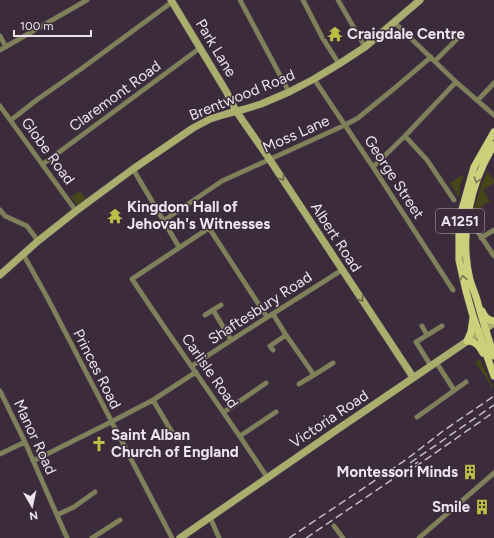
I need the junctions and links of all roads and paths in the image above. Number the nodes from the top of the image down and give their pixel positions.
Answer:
1 (87, 0) edge
2 (240, 0) edge
3 (303, 0) edge
4 (338, 0) edge
5 (420, 0) edge
6 (172, 1) edge
7 (394, 22) junction
8 (0, 36) edge
9 (458, 38) dead end
10 (6, 47) junction
11 (364, 47) junction
12 (200, 48) junction
13 (0, 50) edge
14 (431, 57) junction
15 (435, 61) junction
16 (339, 64) junction
17 (314, 79) junction
18 (456, 82) junction
19 (494, 84) edge
20 (289, 92) junction
21 (478, 100) junction
22 (0, 106) edge
23 (236, 111) junction
24 (494, 115) edge
25 (11, 120) junction
26 (345, 125) junction
27 (494, 132) edge
28 (405, 136) junction
29 (494, 145) edge
30 (269, 159) junction
31 (43, 164) junction
32 (373, 166) junction
33 (133, 169) junction
34 (454, 200) dead end
35 (0, 210) edge
36 (76, 211) junction
37 (163, 221) junction
38 (476, 229) dead end
39 (494, 230) edge
40 (481, 238) junction
41 (38, 241) junction
42 (179, 247) junction
43 (23, 254) junction
44 (494, 256) edge
45 (342, 270) junction
46 (0, 275) edge
47 (457, 285) dead end
48 (476, 298) junction
49 (221, 305) dead end
50 (213, 310) junction
51 (273, 314) junction
52 (205, 315) dead end
53 (473, 316) junction
54 (266, 317) junction
55 (494, 322) edge
56 (422, 326) dead end
57 (442, 326) dead end
58 (482, 331) junction
59 (286, 335) junction
60 (427, 335) junction
61 (231, 340) junction
62 (467, 341) junction
63 (273, 350) dead end
64 (494, 356) edge
65 (333, 363) dead end
66 (434, 364) junction
67 (192, 366) junction
68 (196, 372) junction
69 (494, 374) edge
70 (314, 375) junction
71 (414, 377) junction
72 (466, 382) dead end
73 (266, 383) dead end
74 (299, 384) dead end
75 (454, 390) junction
76 (0, 391) edge
77 (153, 400) junction
78 (224, 412) junction
79 (276, 412) dead end
80 (417, 417) dead end
81 (111, 422) junction
82 (171, 430) junction
83 (240, 436) junction
84 (161, 437) dead end
85 (176, 439) dead end
86 (25, 442) junction
87 (0, 454) edge
88 (33, 461) junction
89 (494, 473) edge
90 (267, 477) junction
91 (95, 492) dead end
92 (57, 515) junction
93 (210, 517) junction
94 (120, 520) dead end
95 (334, 526) dead end
96 (67, 538) edge
97 (92, 538) edge
98 (172, 538) edge
99 (180, 538) edge
100 (219, 538) edge
101 (343, 538) edge
102 (419, 538) edge

1 - 10 street
2 - 20 street
3 - 16 street
4 - 11 street
5 - 7 street, Brentwood Road
6 - 12 street, Park Lane
6 - 25 street
7 - 11 street, Brentwood Road
7 - 14 street
8 - 10 street
9 - 15 street
10 - 13 street
11 - 16 street, Brentwood Road
12 - 23 street, Park Lane
12 - 31 street, Claremont Road
14 - 15 street
14 - 26 street, Moss Lane
15 - 18 street
16 - 17 street, Brentwood Road
17 - 20 street, Brentwood Road
17 - 26 street, George Street
18 - 21 street
18 - 28 street
19 - 21 street
20 - 23 street, Brentwood Road
21 - 24 street
22 - 25 street, Globe Road
23 - 30 street, Albert Road
23 - 33 street, Brentwood Road
25 - 31 street, Globe Road
26 - 30 street, Moss Lane
26 - 32 street, George Street
53 -> 27 main road, A1251
28 - 32 street
28 - 34 street
29 -> 48 main road, A1251
30 - 37 street, Moss Lane
30 -> 45 street, Albert Road
31 - 36 street, Globe Road
32 - 47 street, George Street
33 - 36 street, Brentwood Road
33 - 37 street
35 - 41 street
36 - 41 street, Brentwood Road
37 - 42 street
38 - 40 street
39 - 40 street
40 - 44 street
41 - 43 street, Brentwood Road
42 - 54 street
42 - 67 street, Carlisle Road
43 - 46 street, Brentwood Road
43 - 81 street, Princes Road
45 - 51 street, Shaftesbury Road
45 -> 71 street, Albert Road
48 - 55 main road, A1251
48 - 58 main road, A1251
49 - 50 street
50 - 52 street
50 - 61 street
51 - 54 street, Shaftesbury Road
51 - 59 street
53 - 58 main road, A1251
53 - 62 main road, A1251
54 - 61 street, Shaftesbury Road
55 - 58 street, Victoria Road
56 - 60 street
57 - 60 street
58 - 62 street, Victoria Road
58 - 64 main road, A1251
58 - 69 main road, A1251
59 - 63 street
59 - 70 street
60 - 66 street
61 - 67 street, Shaftesbury Road
62 - 66 street, Victoria Road
62 - 69 main road, A1251
65 - 70 street
66 - 71 street, Victoria Road
66 - 75 street
67 - 68 street, Carlisle Road
68 - 77 street
68 - 78 street, Carlisle Road
70 - 74 street
71 - 90 street, Victoria Road
72 - 75 street
73 - 78 street
75 - 80 street
76 - 86 street, Manor Road
77 - 81 street
77 - 82 street
78 - 83 street, Carlisle Road
79 - 83 street
81 - 88 street
81 - 98 street, Princes Road
82 - 84 street
82 - 85 street
83 - 90 street, Carlisle Road
86 - 87 street
86 - 88 street, Manor Road
88 - 92 street, Manor Road
89 - 102 street
90 - 93 street, Victoria Road
91 - 92 street
92 - 96 street, Manor Road
93 - 99 street, Victoria Road
93 - 100 street
94 - 97 street
95 - 101 street

